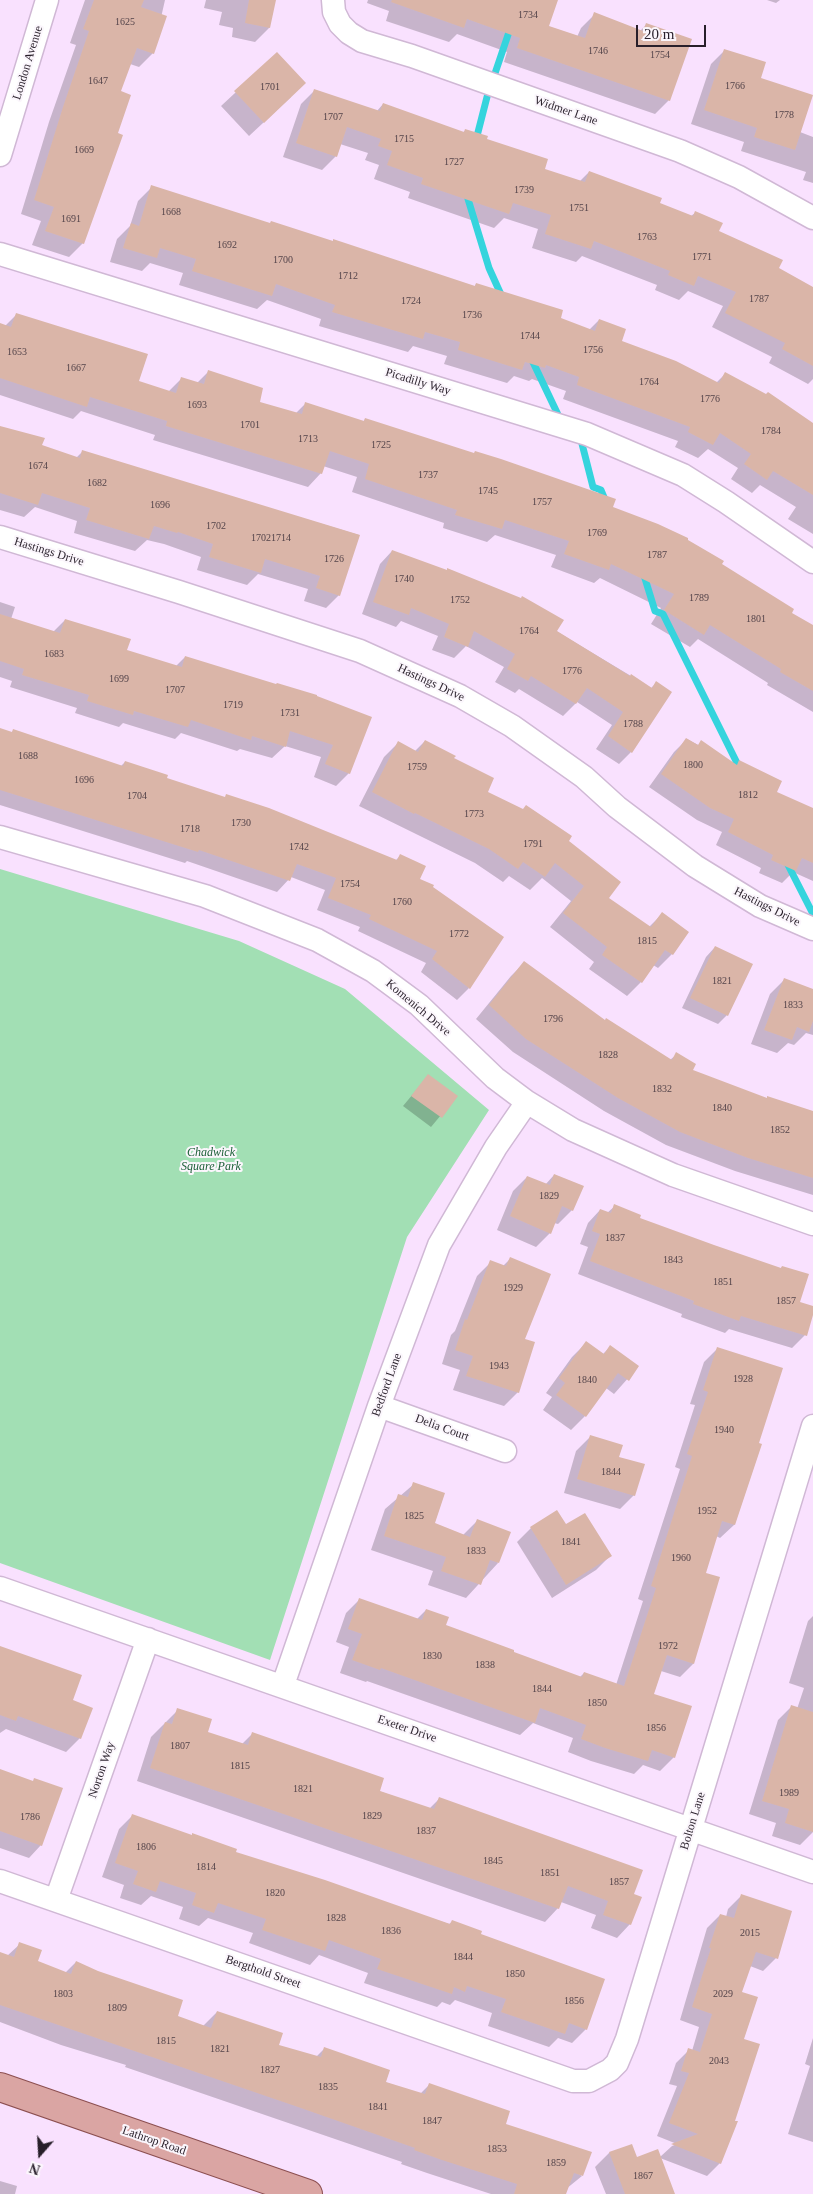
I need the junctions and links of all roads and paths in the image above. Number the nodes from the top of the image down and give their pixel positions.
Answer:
1 (47, 0) edge
2 (333, 0) edge
3 (0, 155) edge
4 (813, 218) edge
5 (0, 254) edge
6 (0, 537) edge
7 (813, 562) edge
8 (0, 837) edge
9 (813, 929) edge
10 (527, 1102) junction
11 (813, 1224) edge
12 (379, 1406) junction
13 (813, 1426) edge
14 (505, 1451) dead end
15 (0, 1588) edge
16 (148, 1639) junction
17 (283, 1686) junction
18 (691, 1828) junction
19 (813, 1872) edge
20 (0, 1881) edge
21 (56, 1900) junction
22 (469, 2044) joint
23 (0, 2087) edge
24 (308, 2194) edge

1 - 3 street, London Avenue
2 - 4 street, Widmer Lane
5 - 7 street, Picadilly Way
6 - 9 street, Hastings Drive
8 - 10 street, Komenich Drive
10 - 11 street, Komenich Drive
10 - 12 street, Bedford Lane
12 - 14 street, Delia Court
12 - 17 street, Bedford Lane
13 - 18 street, Bolton Lane
15 - 16 street, Exeter Drive
16 - 17 street, Exeter Drive
16 - 21 street, Norton Way
17 - 18 street, Exeter Drive
18 - 19 street, Exeter Drive
18 - 22 street, Bolton Lane
20 - 21 street, Bergthold Street
21 - 22 street, Bergthold Street
23 - 24 main road, Lathrop Road

